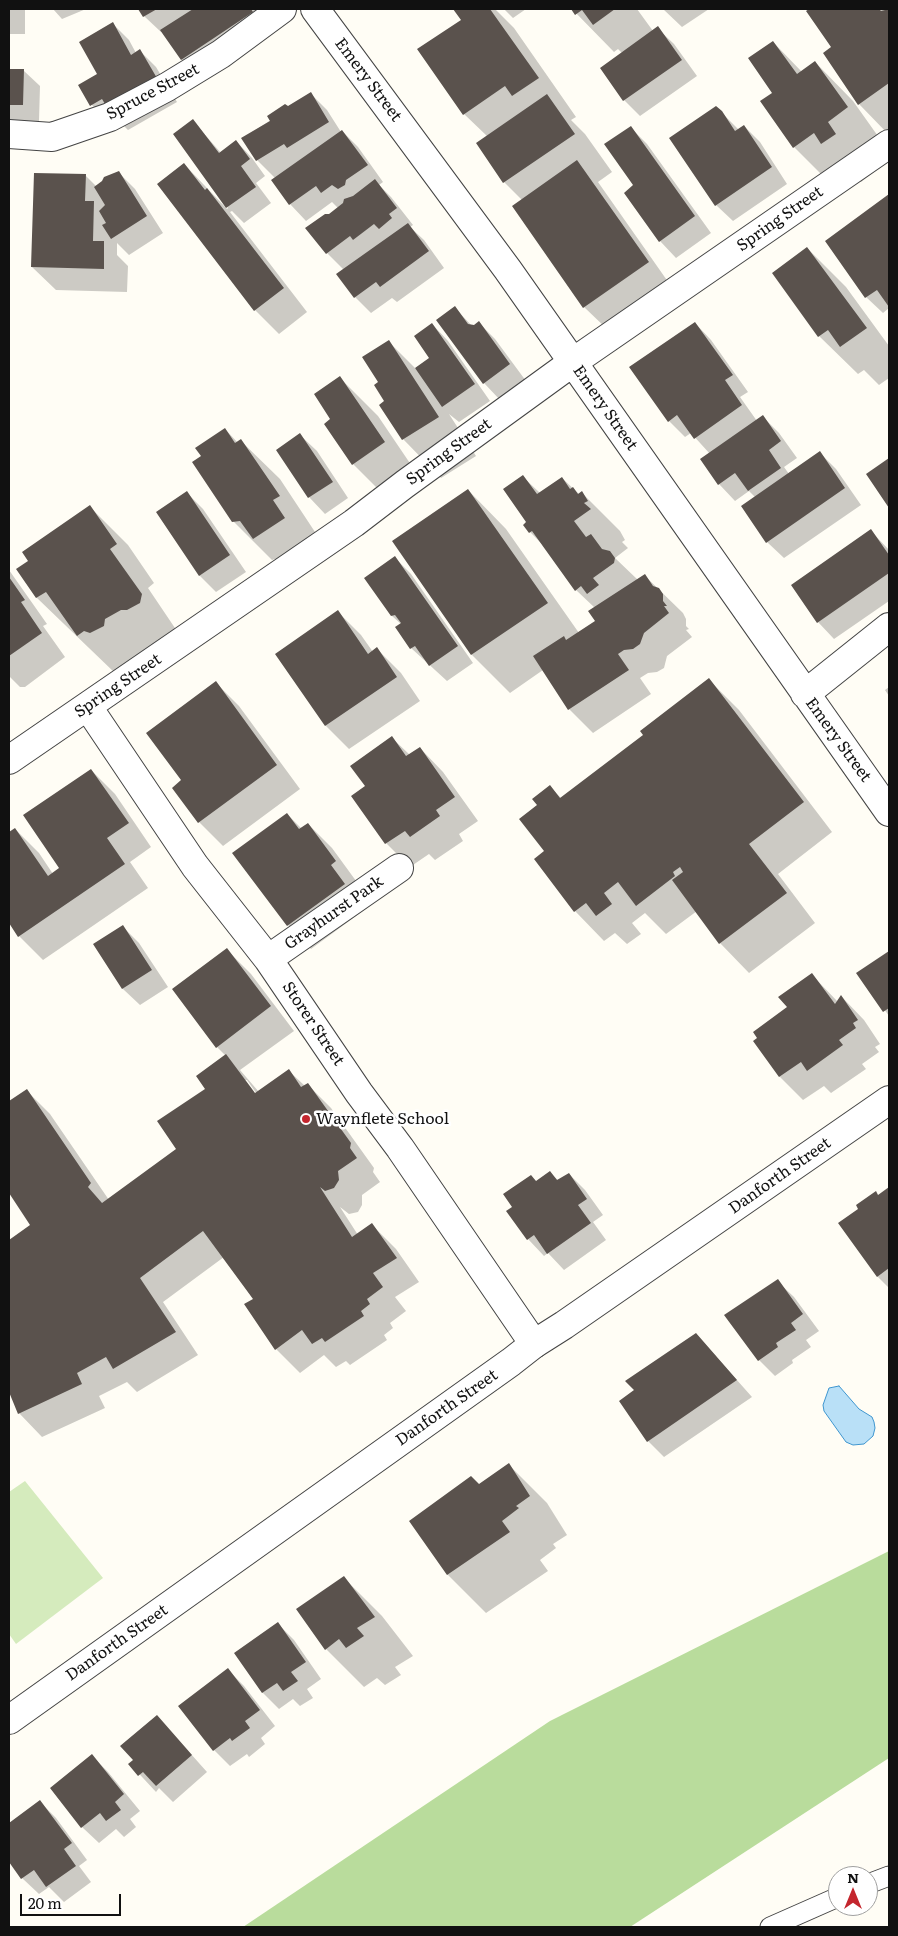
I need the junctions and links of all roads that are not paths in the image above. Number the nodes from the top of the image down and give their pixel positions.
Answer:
1 (282, 9) edge
2 (315, 9) edge
3 (9, 134) edge
4 (889, 144) edge
5 (573, 362) junction
6 (889, 627) edge
7 (804, 694) junction
8 (88, 707) junction
9 (9, 760) edge
10 (889, 812) edge
11 (399, 868) dead end
12 (268, 959) junction
13 (889, 1100) edge
14 (534, 1344) junction
15 (9, 1720) edge
16 (828, 1901) edge
17 (770, 1927) edge

1 - 3 street, Spruce Street
2 - 5 street, Emery Street
4 - 5 street, Spring Street
5 - 7 street, Emery Street
5 - 8 street, Spring Street
6 - 7 street
7 - 10 street, Emery Street
8 - 9 street, Spring Street
8 - 12 street, Storer Street
11 - 12 street, Grayhurst Park
12 - 14 street, Storer Street
13 - 14 street, Danforth Street
14 - 15 street, Danforth Street
16 - 17 lane

